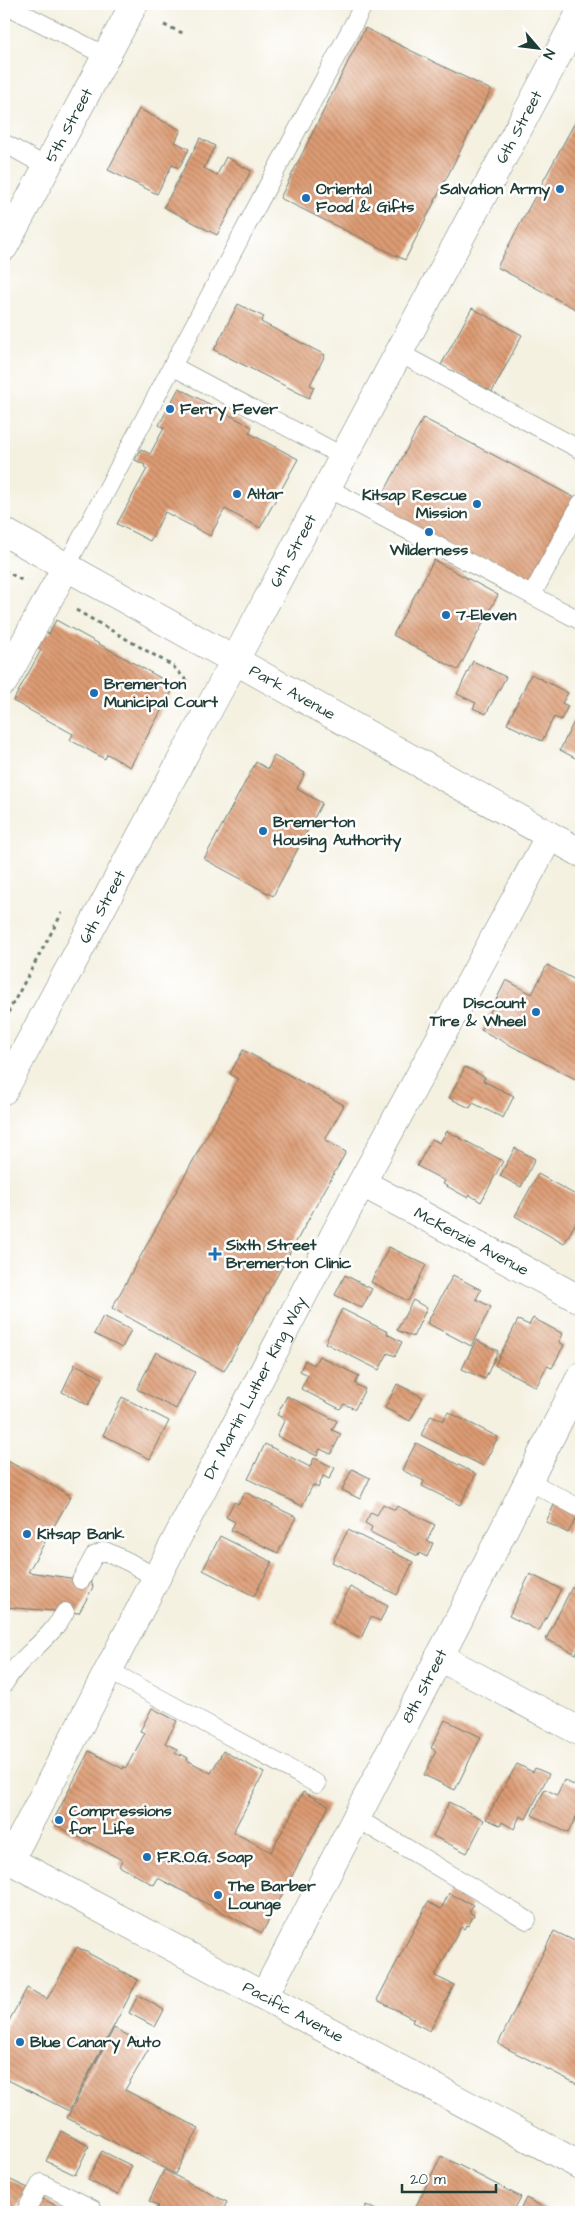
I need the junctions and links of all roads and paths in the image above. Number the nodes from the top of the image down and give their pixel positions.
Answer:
1 (4, 4) edge
2 (134, 4) edge
3 (364, 4) edge
4 (581, 10) edge
5 (164, 25) dead end
6 (185, 34) dead end
7 (106, 56) junction
8 (4, 143) edge
9 (47, 167) junction
10 (4, 247) edge
11 (399, 353) junction
12 (172, 366) junction
13 (581, 450) edge
14 (344, 457) junction
15 (327, 488) junction
16 (581, 503) edge
17 (4, 532) edge
18 (66, 566) junction
19 (4, 570) edge
20 (51, 595) junction
21 (532, 595) junction
22 (581, 621) edge
23 (235, 661) junction
24 (4, 681) edge
25 (183, 691) dead end
26 (549, 837) junction
27 (581, 853) edge
28 (64, 910) dead end
29 (4, 1020) edge
30 (4, 1090) edge
31 (362, 1183) junction
32 (581, 1300) edge
33 (581, 1376) edge
34 (529, 1480) junction
35 (581, 1509) edge
36 (156, 1578) junction
37 (81, 1580) dead end
38 (65, 1612) dead end
39 (440, 1658) junction
40 (108, 1670) junction
41 (6, 1674) edge
42 (581, 1732) edge
43 (317, 1784) dead end
44 (356, 1818) junction
45 (7, 1858) edge
46 (527, 1920) dead end
47 (264, 1996) junction
48 (581, 2166) edge
49 (93, 2210) dead end
50 (25, 2212) edge

1 - 7 lane
2 - 7 street, 5th Street
3 - 12 lane
4 - 11 street, 6th Street
5 - 6 path
7 - 9 street, 5th Street
8 - 9 lane
9 - 10 street, 5th Street
11 - 13 lane
11 - 14 street, 6th Street
12 - 14 lane
12 - 18 lane
14 - 15 street, 6th Street
15 - 21 lane
15 - 23 street, 6th Street
16 - 21 lane
17 - 18 street, Park Avenue
18 - 20 street
18 - 23 street, Park Avenue
19 - 20 path
20 - 24 street
20 - 25 path
21 - 22 lane
23 - 26 street, Park Avenue
23 - 30 street, 6th Street
26 - 27 street, Park Avenue
26 - 31 street, Dr Martin Luther King Way
28 - 29 path
31 - 32 street, McKenzie Avenue
31 - 36 street, Dr Martin Luther King Way
33 - 34 street, 8th Street
34 - 35 lane
34 - 39 street, 8th Street
36 - 37 lane
36 - 40 street, Dr Martin Luther King Way
38 - 41 lane
39 - 42 street
39 - 44 street, 8th Street
40 - 43 lane
40 - 45 street, Dr Martin Luther King Way
44 - 46 lane
44 - 47 street, 8th Street
45 - 47 street, Pacific Avenue
47 - 48 street, Pacific Avenue
49 - 50 lane

